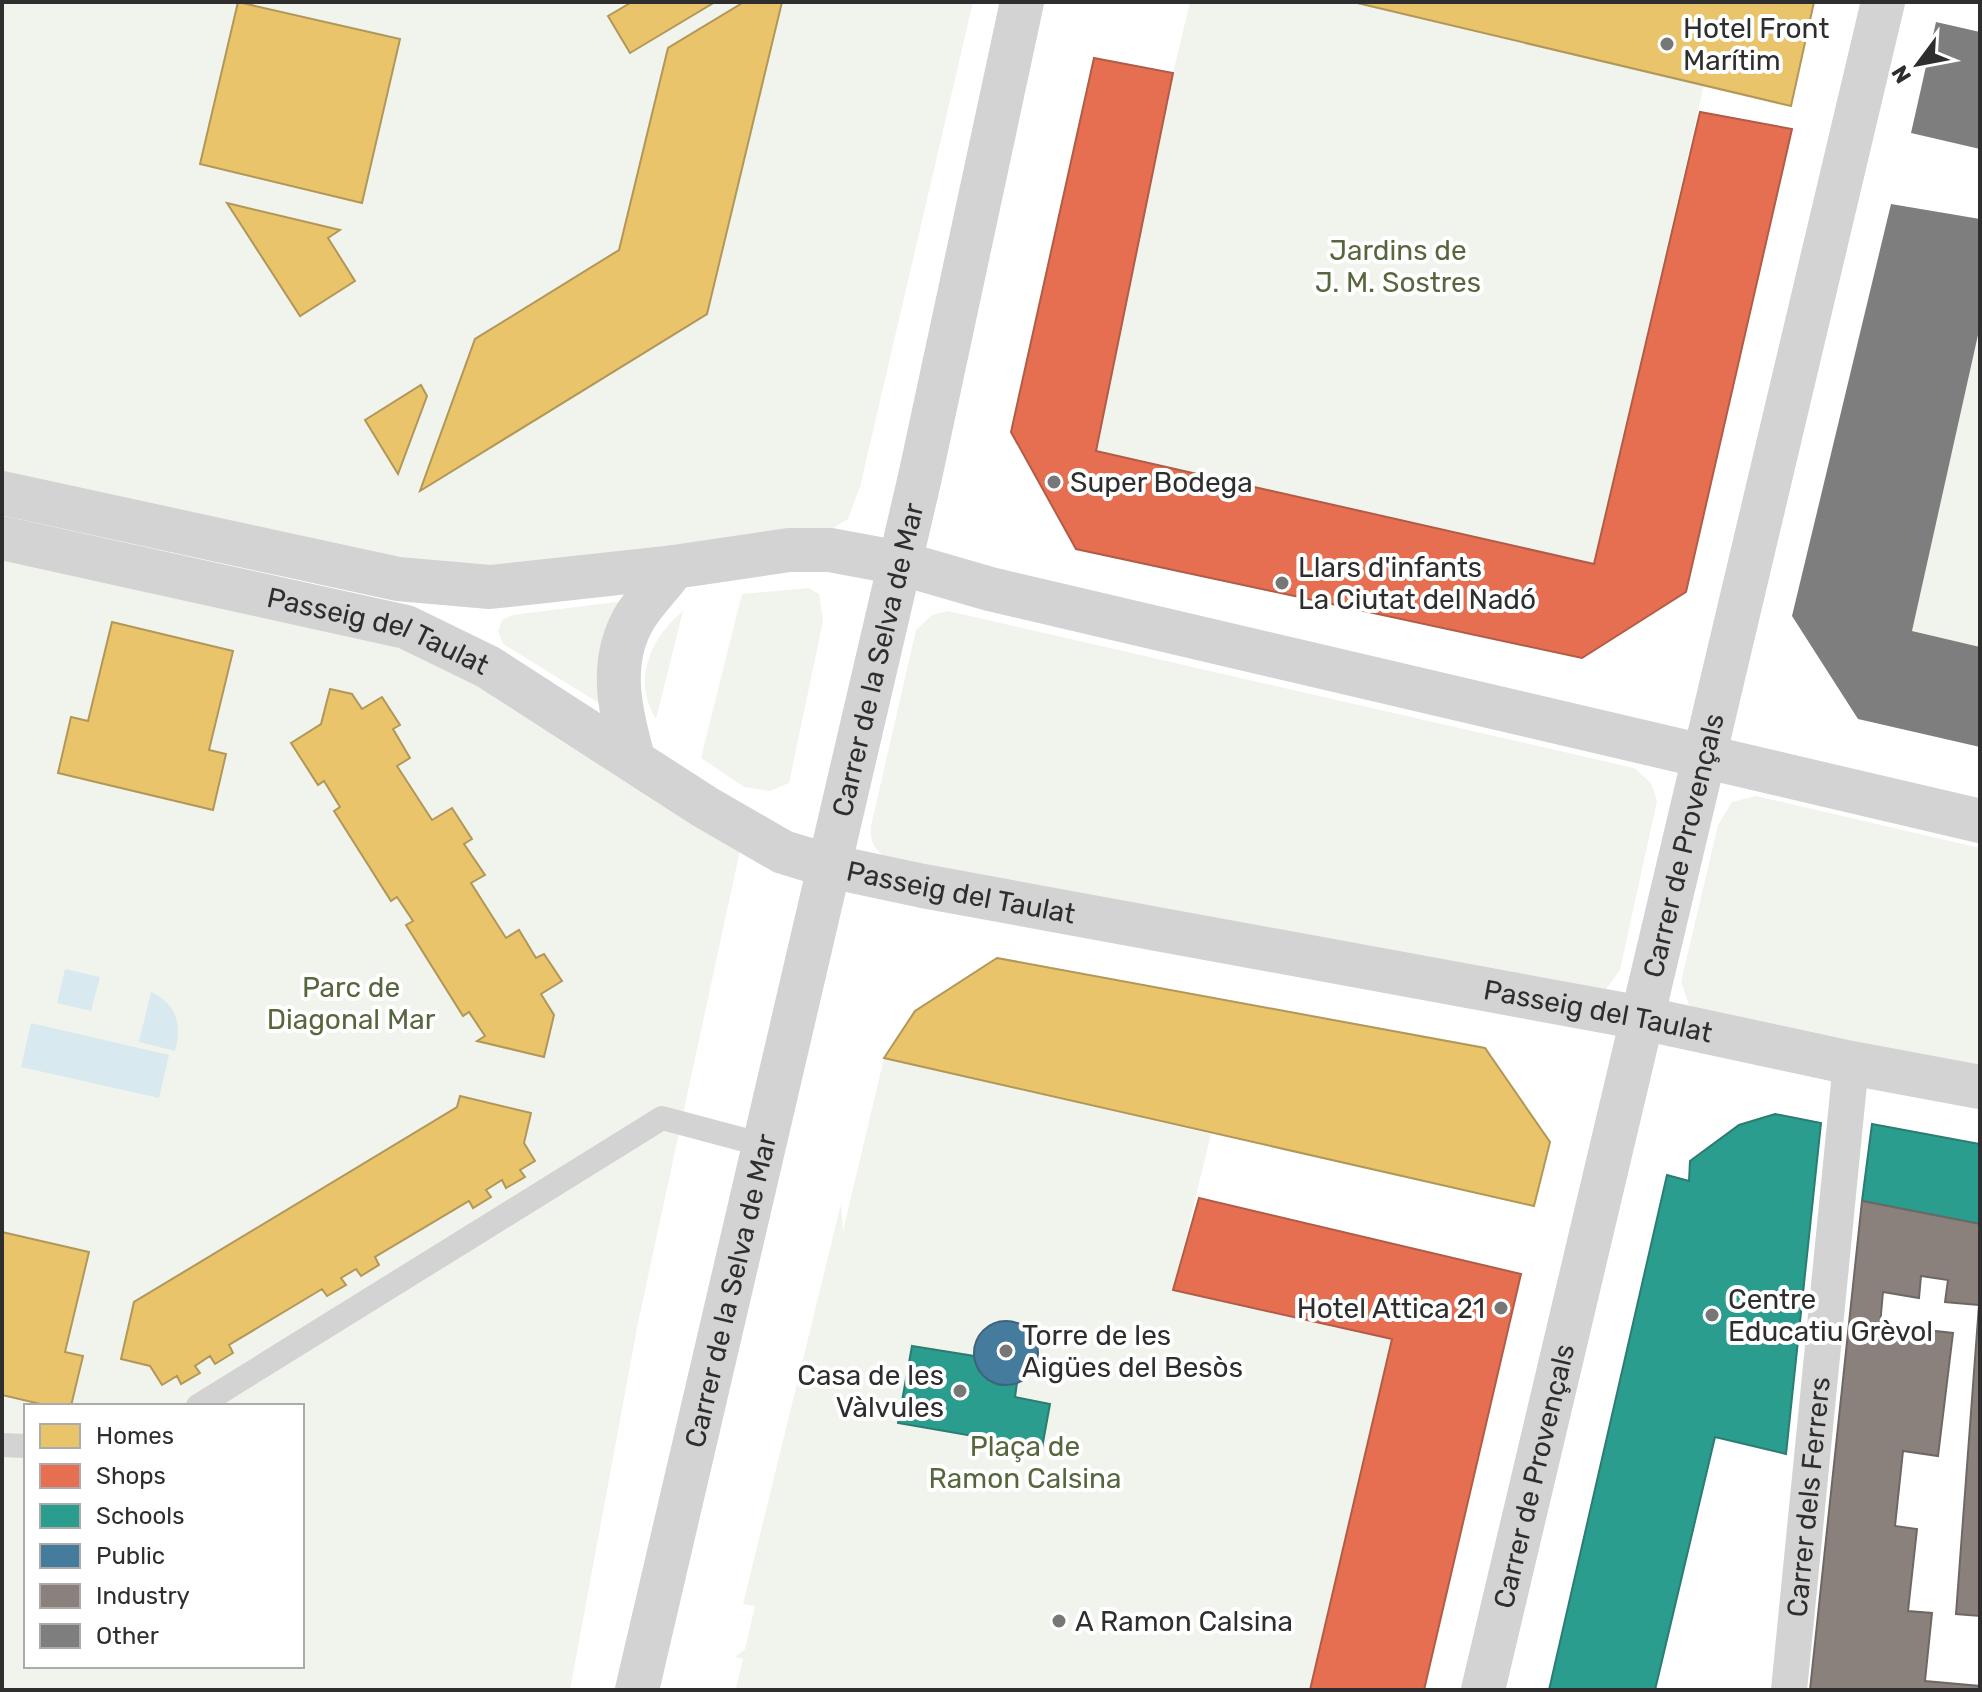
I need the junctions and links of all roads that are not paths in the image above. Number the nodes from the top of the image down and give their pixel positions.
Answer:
1 (1022, 2) edge
2 (1883, 2) edge
3 (2, 493) edge
4 (2, 538) edge
5 (900, 563) junction
6 (674, 567) junction
7 (633, 758) junction
8 (1704, 758) junction
9 (1980, 821) edge
10 (829, 866) junction
11 (1642, 1018) junction
12 (1851, 1063) junction
13 (1980, 1087) edge
14 (763, 1145) junction
15 (201, 1404) edge
16 (2, 1445) edge
17 (24, 1446) edge
18 (637, 1690) edge
19 (1483, 1690) edge
20 (1789, 1690) edge

1 - 5 street, Carrer de la Selva de Mar
2 - 8 street, Carrer de Provençals
3 - 6 street, Passeig del Taulat
4 - 7 street, Passeig del Taulat
5 - 6 street, Passeig del Taulat
5 - 8 street, Passeig del Taulat
5 - 10 street, Carrer de la Selva de Mar
6 - 7 street
7 - 10 street, Passeig del Taulat
8 - 9 street, Passeig del Taulat
8 - 11 street, Carrer de Provençals
10 - 11 street, Passeig del Taulat
10 - 14 street, Carrer de la Selva de Mar
11 - 12 street, Passeig del Taulat
11 - 19 street, Carrer de Provençals
12 - 13 street, Passeig del Taulat
12 - 20 street, Carrer dels Ferrers
14 - 15 lane
14 - 18 street, Carrer de la Selva de Mar
16 - 17 lane

